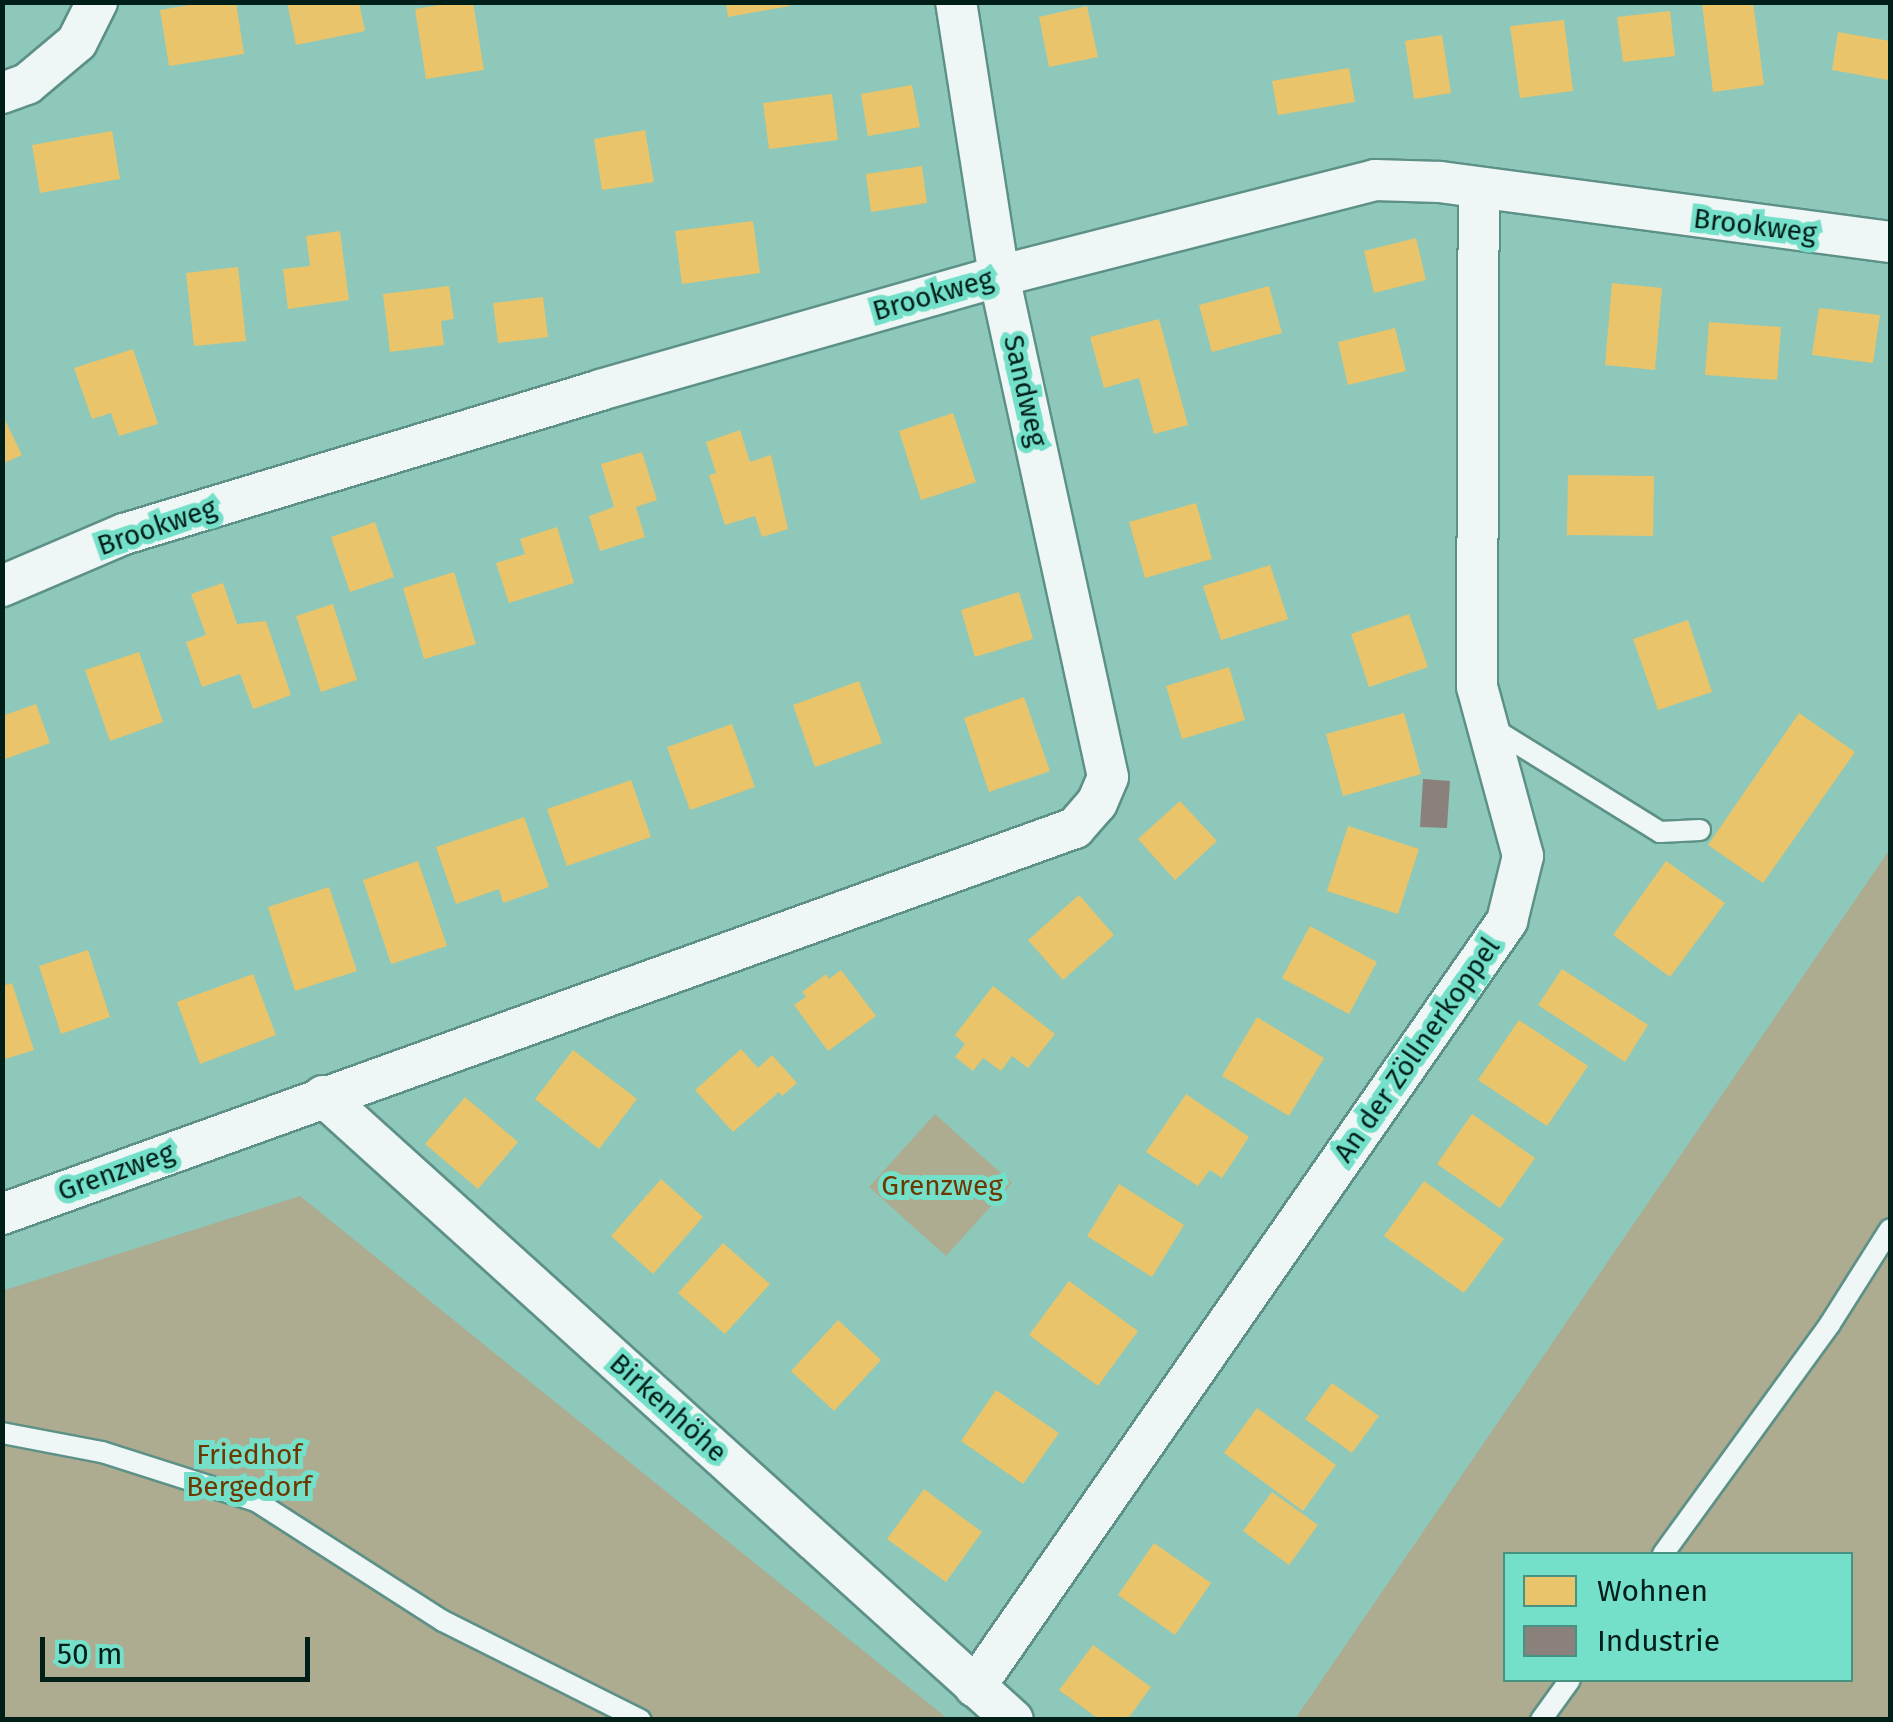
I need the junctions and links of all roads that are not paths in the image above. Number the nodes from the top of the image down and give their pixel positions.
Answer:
1 (98, 2) edge
2 (956, 2) edge
3 (2, 93) edge
4 (1479, 190) junction
5 (1890, 242) edge
6 (1000, 276) junction
7 (2, 586) edge
8 (1487, 725) junction
9 (1108, 777) joint
10 (1700, 830) dead end
11 (323, 1096) junction
12 (2, 1214) edge
13 (1890, 1230) edge
14 (2, 1433) edge
15 (1663, 1552) edge
16 (1569, 1682) edge
17 (975, 1687) junction
18 (641, 1720) edge
19 (1013, 1720) edge
20 (1541, 1720) edge

1 - 3 street
2 - 6 street, Sandweg
4 - 5 street, Brookweg
4 - 6 street, Brookweg
4 - 8 street, An der Zöllnerkoppel
6 - 7 street, Brookweg
6 - 9 street, Sandweg
8 - 10 lane
8 - 17 street, An der Zöllnerkoppel
9 - 11 street, Grenzweg
11 - 12 street, Grenzweg
11 - 17 street, Birkenhöhe
13 - 15 lane
14 - 18 lane
16 - 20 lane
17 - 19 street, Birkenhöhe

